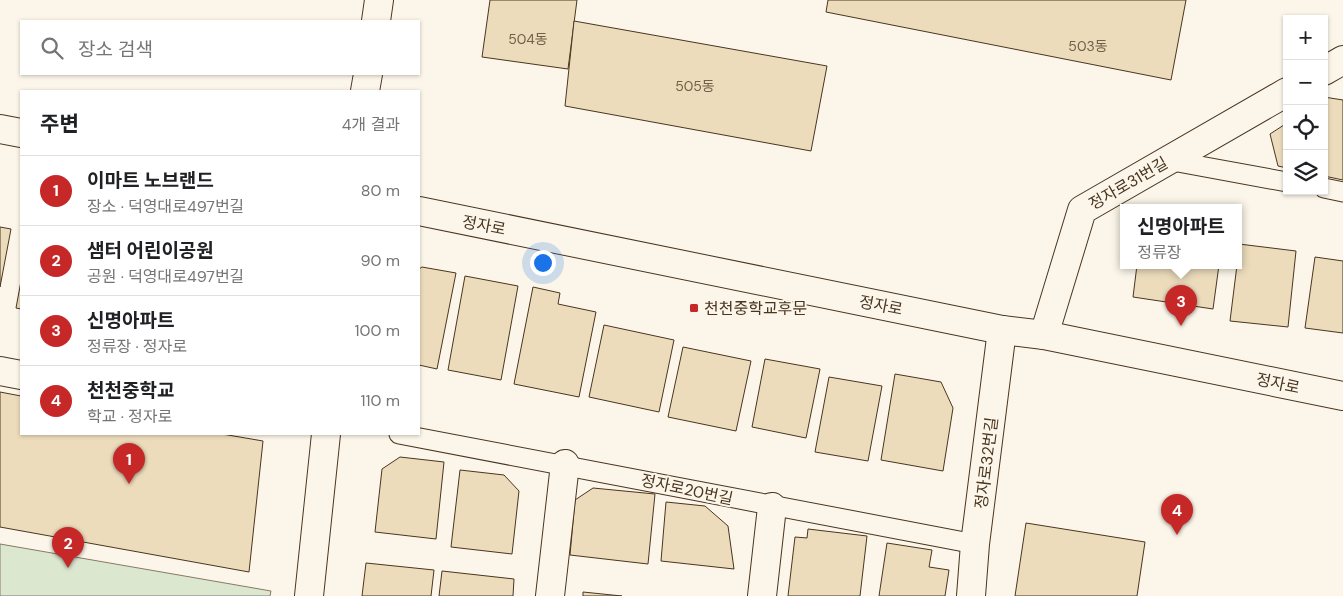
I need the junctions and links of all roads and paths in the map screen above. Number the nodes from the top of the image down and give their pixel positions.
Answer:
1 (379, 0) edge
2 (376, 20) edge
3 (1343, 60) edge
4 (1328, 69) edge
5 (368, 75) edge
6 (365, 90) edge
7 (1283, 94) edge
8 (0, 129) edge
9 (20, 133) edge
10 (1167, 160) junction
11 (1283, 181) edge
12 (1328, 189) edge
13 (1343, 192) edge
14 (420, 211) edge
15 (1002, 330) junction
16 (1044, 335) junction
17 (0, 371) edge
18 (20, 374) edge
19 (1343, 396) edge
20 (326, 435) edge
21 (405, 435) edge
22 (565, 464) junction
23 (772, 507) junction
24 (975, 544) junction
25 (309, 596) edge
26 (550, 596) edge
27 (762, 596) edge
28 (970, 596) edge

1 - 2 street
3 - 4 street
5 - 6 street
7 - 10 street, 정자로31번길
8 - 9 street
10 - 11 lane
10 - 16 street, 정자로31번길
12 - 13 lane
14 - 15 street, 정자로
15 - 16 street, 정자로
15 - 24 street, 정자로32번길
16 - 19 street, 정자로
17 - 18 street
20 - 25 street
21 - 22 lane, 정자로20번길
22 - 23 lane, 정자로20번길
22 - 26 street
23 - 24 lane, 정자로20번길
23 - 27 street
24 - 28 street, 정자로32번길

